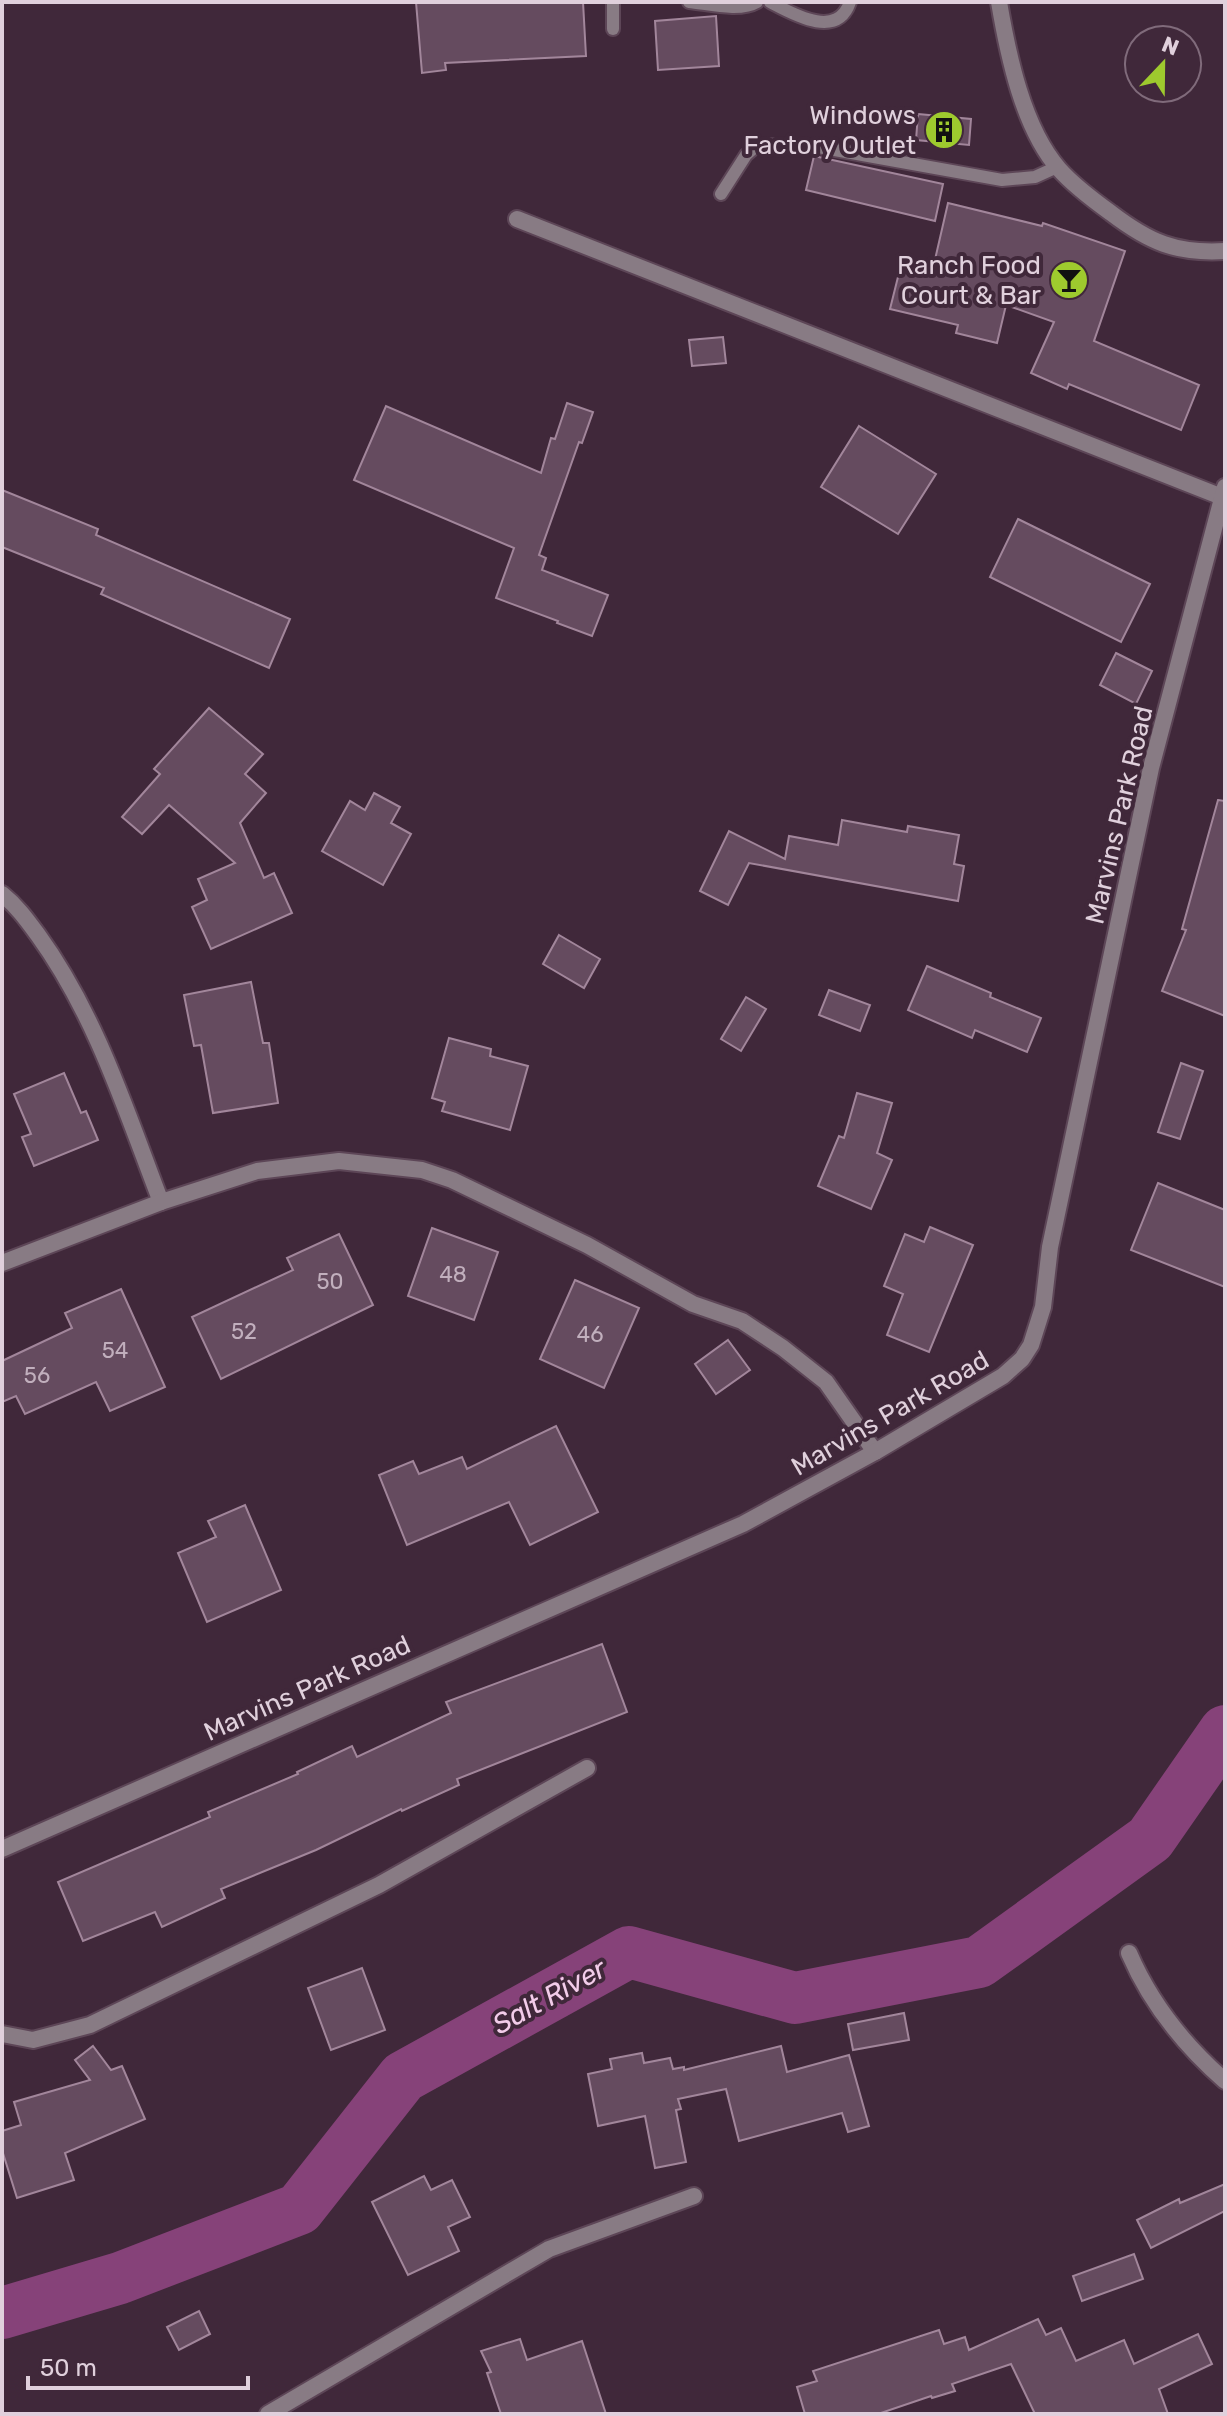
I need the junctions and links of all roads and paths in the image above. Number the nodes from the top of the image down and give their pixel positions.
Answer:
1 (613, 2) edge
2 (689, 2) edge
3 (757, 2) edge
4 (770, 2) edge
5 (850, 2) edge
6 (999, 2) edge
7 (613, 29) dead end
8 (1057, 167) junction
9 (721, 194) dead end
10 (517, 219) dead end
11 (1225, 251) edge
12 (1223, 492) edge
13 (2, 894) edge
14 (161, 1202) junction
15 (2, 1263) edge
16 (875, 1452) junction
17 (587, 1768) dead end
18 (2, 1849) edge
19 (1129, 1953) dead end
20 (2, 2034) edge
21 (1225, 2081) edge
22 (694, 2196) dead end
23 (268, 2414) edge

1 - 7 lane
2 - 3 lane
4 - 5 lane
6 - 8 street
8 - 9 lane
8 - 11 street
10 - 12 street
12 - 16 street, Marvins Park Road
13 - 14 street
14 - 15 street
14 - 16 street
16 - 18 street, Marvins Park Road
17 - 20 street
19 - 21 street
22 - 23 street

